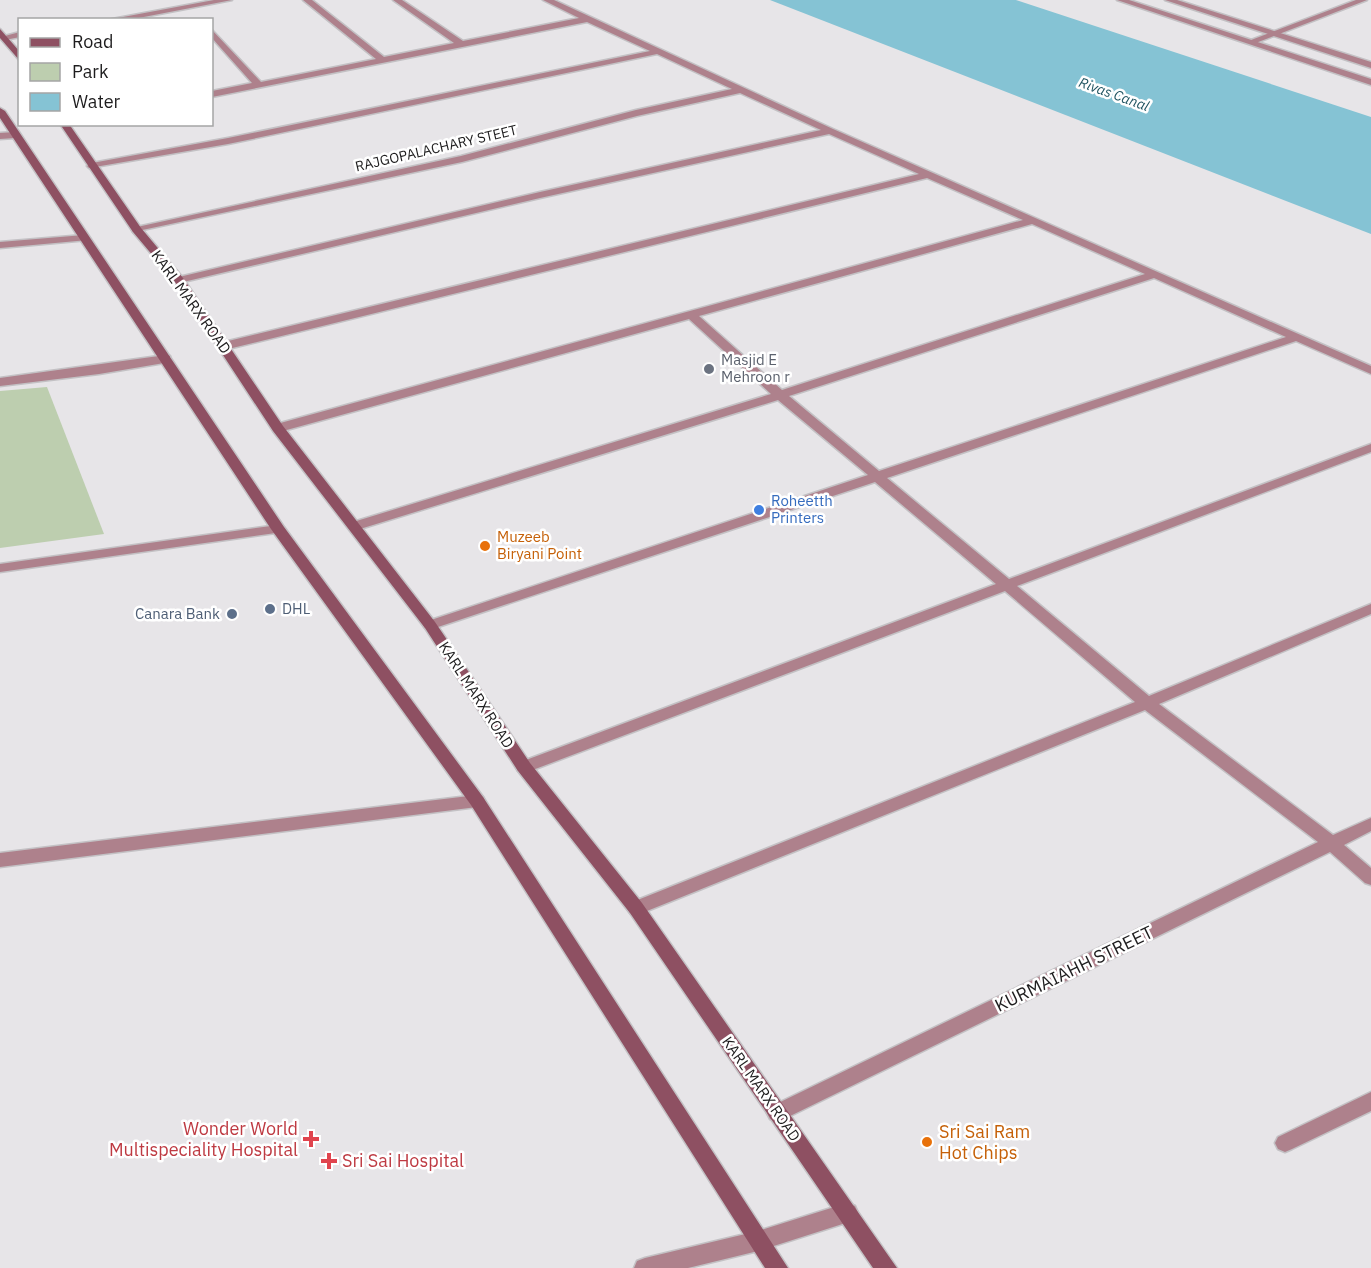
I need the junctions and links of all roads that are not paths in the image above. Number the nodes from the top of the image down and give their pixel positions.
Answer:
1 (228, 0) edge
2 (307, 0) edge
3 (397, 0) edge
4 (547, 0) edge
5 (1121, 0) edge
6 (1169, 0) edge
7 (1363, 0) edge
8 (125, 18) edge
9 (588, 19) junction
10 (1272, 33) junction
11 (18, 34) edge
12 (213, 34) edge
13 (2, 36) edge
14 (1250, 42) junction
15 (463, 45) junction
16 (656, 51) junction
17 (18, 56) edge
18 (384, 61) junction
19 (1371, 65) edge
20 (1371, 82) edge
21 (259, 85) junction
22 (740, 90) junction
23 (213, 94) edge
24 (0, 111) edge
25 (65, 126) edge
26 (830, 131) junction
27 (15, 135) junction
28 (0, 136) edge
29 (92, 166) junction
30 (930, 174) junction
31 (1035, 220) junction
32 (137, 230) junction
33 (84, 238) junction
34 (0, 246) edge
35 (1157, 274) junction
36 (179, 280) junction
37 (690, 314) junction
38 (1298, 338) junction
39 (224, 346) junction
40 (166, 359) junction
41 (1371, 370) edge
42 (0, 382) edge
43 (780, 395) junction
44 (279, 428) junction
45 (1371, 448) edge
46 (878, 476) junction
47 (355, 526) junction
48 (278, 530) junction
49 (0, 568) edge
50 (1007, 586) junction
51 (1371, 609) edge
52 (430, 625) junction
53 (1147, 703) junction
54 (524, 767) junction
55 (477, 801) junction
56 (1371, 824) edge
57 (1332, 844) junction
58 (0, 860) edge
59 (1371, 878) edge
60 (636, 908) junction
61 (1371, 1101) edge
62 (777, 1113) junction
63 (1286, 1143) dead end
64 (847, 1213) junction
65 (758, 1241) junction
66 (645, 1268) edge
67 (777, 1268) edge
68 (886, 1268) edge

1 - 8 street
2 - 18 street
3 - 15 street
4 - 9 street
5 - 14 street
6 - 10 street
7 - 10 street
9 - 15 street
9 - 16 street
10 - 14 street
10 - 19 street
11 - 13 street
12 - 21 street
13 - 17 main road
14 - 20 street
15 - 18 street
16 - 22 street
16 - 29 street
18 - 21 street
21 - 23 street
22 - 26 street
22 - 32 street, RAJGOPALACHARY STEET
24 - 27 main road
25 - 29 main road, KARL MARX ROAD
26 - 30 street
26 - 36 street
27 - 28 street
27 - 33 main road
29 - 32 main road, KARL MARX ROAD
30 - 31 street
30 - 39 street
31 - 35 street
31 - 37 street
32 - 36 main road, KARL MARX ROAD
33 - 34 street
33 - 40 main road
35 - 38 street
35 - 43 street
36 - 39 main road, KARL MARX ROAD
37 - 43 street
37 - 44 street
38 - 41 street
38 - 46 street
39 - 44 main road, KARL MARX ROAD
40 - 42 street
40 - 48 main road
43 - 46 street
43 - 47 street
44 - 47 main road, KARL MARX ROAD
45 - 50 street
46 - 50 street
46 - 52 street
47 - 52 main road, KARL MARX ROAD
48 - 49 street
48 - 55 main road
50 - 53 street
50 - 54 street
51 - 53 street
52 - 54 main road, KARL MARX ROAD
53 - 57 street
53 - 60 street
54 - 60 main road, KARL MARX ROAD
55 - 58 street
55 - 65 main road
56 - 57 street, KURMAIAHH STREET
57 - 59 street
57 - 62 street, KURMAIAHH STREET
60 - 62 main road, KARL MARX ROAD
61 - 63 street
62 - 64 main road, KARL MARX ROAD
64 - 65 street
64 - 68 main road, KARL MARX ROAD
65 - 66 street
65 - 67 main road

